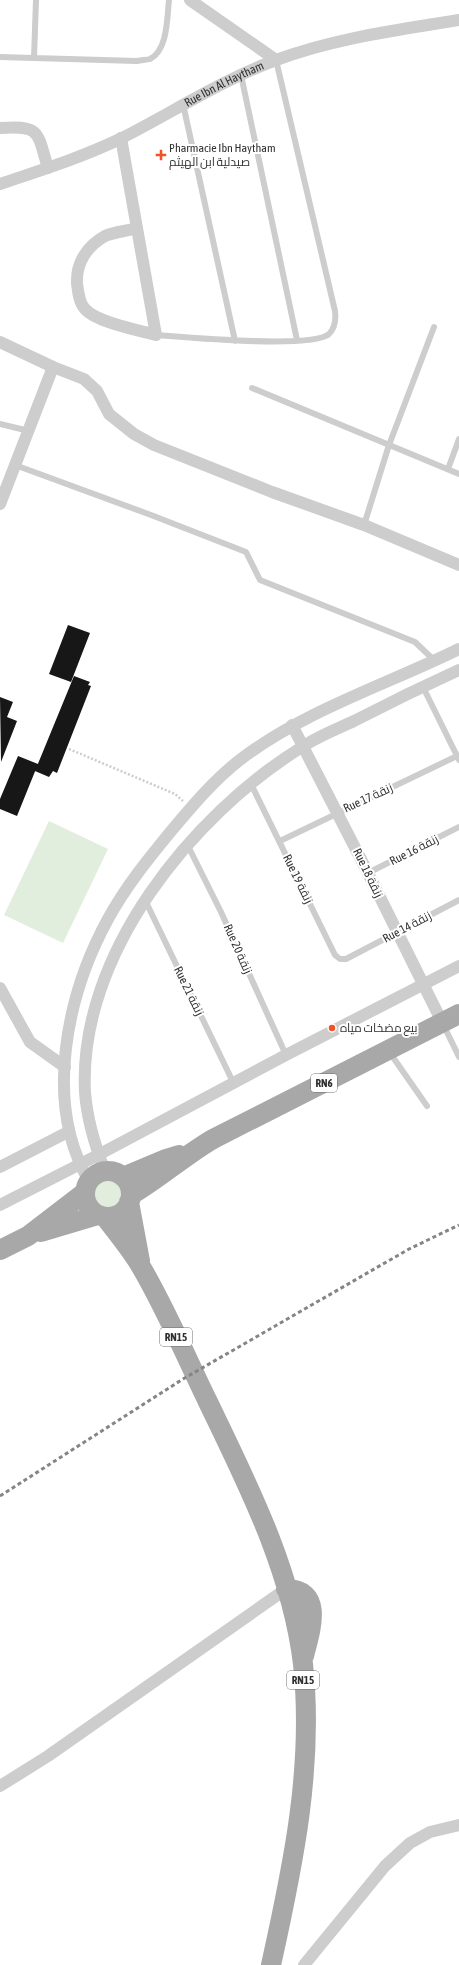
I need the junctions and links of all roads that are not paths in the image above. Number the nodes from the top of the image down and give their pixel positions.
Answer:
1 (36, 0) edge
2 (169, 0) edge
3 (190, 0) edge
4 (459, 20) edge
5 (0, 57) edge
6 (34, 58) junction
7 (276, 60) junction
8 (241, 75) junction
9 (183, 104) junction
10 (0, 128) edge
11 (121, 138) junction
12 (48, 168) junction
13 (0, 184) edge
14 (137, 228) junction
15 (434, 327) dead end
16 (156, 335) junction
17 (297, 340) junction
18 (235, 341) junction
19 (0, 342) edge
20 (53, 367) junction
21 (252, 388) dead end
22 (0, 424) edge
23 (28, 431) junction
24 (459, 439) edge
25 (389, 445) junction
26 (15, 465) junction
27 (448, 469) junction
28 (459, 474) edge
29 (3, 488) edge
30 (0, 504) edge
31 (364, 525) junction
32 (459, 565) edge
33 (459, 649) edge
34 (435, 661) junction
35 (459, 670) edge
36 (423, 687) junction
37 (292, 725) junction
38 (303, 746) junction
39 (458, 758) edge
40 (250, 784) junction
41 (337, 813) junction
42 (459, 827) edge
43 (280, 841) junction
44 (188, 846) junction
45 (368, 873) junction
46 (145, 900) junction
47 (459, 900) edge
48 (398, 932) junction
49 (354, 954) joint
50 (459, 966) edge
51 (423, 983) junction
52 (0, 988) edge
53 (451, 1018) edge
54 (389, 1050) junction
55 (286, 1055) junction
56 (459, 1057) edge
57 (65, 1067) junction
58 (233, 1082) junction
59 (427, 1106) dead end
60 (66, 1133) dead end
61 (0, 1167) edge
62 (105, 1180) junction
63 (0, 1205) edge
64 (102, 1216) junction
65 (28, 1236) junction
66 (0, 1250) edge
67 (140, 1265) junction
68 (286, 1589) junction
69 (0, 1786) edge
70 (459, 1825) edge
71 (271, 1965) edge
72 (304, 1965) edge

1 - 6 lane
2 - 6 lane
3 - 7 street
4 - 7 street, Rue Ibn Al Haytham
5 - 6 lane
7 - 8 street, Rue Ibn Al Haytham
7 - 17 lane
8 - 9 street, Rue Ibn Al Haytham
8 - 17 lane
9 - 11 street, Rue Ibn Al Haytham
9 - 18 lane
10 - 12 street
11 - 12 street, Rue Ibn Al Haytham
11 - 14 street
12 - 13 street, Rue Ibn Al Haytham
14 - 16 street
14 - 16 street
15 - 25 lane
16 - 18 lane
17 - 18 lane
19 - 20 street
20 - 23 street
20 - 31 street
21 - 25 lane
22 - 23 lane
23 - 26 street
24 - 27 lane
25 - 27 lane
25 - 31 lane
26 - 29 street
26 - 34 lane
27 - 28 lane
29 - 30 street
31 - 32 street
33 - 34 street
34 - 37 street
35 - 36 street
36 - 38 street
36 - 39 lane
37 - 38 street, Rue 18 زنقة
37 - 57 street
38 - 40 street
38 - 41 street, Rue 18 زنقة
39 - 41 lane, Rue 17 زنقة
40 - 43 lane, Rue 19 زنقة
40 - 44 street
41 - 43 lane, Rue 17 زنقة
41 - 45 street, Rue 18 زنقة
42 - 45 lane, Rue 16 زنقة
43 - 49 lane, Rue 19 زنقة
44 - 46 street
44 - 55 lane, Rue 20 زنقة
45 - 48 street, Rue 18 زنقة
46 - 58 lane, Rue 21 زنقة
46 - 62 street
47 - 48 lane, Rue 14 زنقة
48 - 49 lane, Rue 14 زنقة
48 - 51 street, Rue 18 زنقة
50 - 51 street
51 - 53 street, Rue 18 زنقة
51 - 55 street
52 - 57 street
53 - 54 main road, RN6
53 - 56 lane
54 - 59 lane
54 - 62 main road, RN6
55 - 58 street
57 - 62 street
58 - 62 street
60 - 61 street
62 - 63 street
62 - 64 main road
62 - 64 main road, RN6
62 - 65 main road, RN6
62 - 67 main road, RN15
64 - 65 main road, RN6
64 - 67 main road, RN15
65 - 66 main road, RN6
67 - 68 main road, RN15
68 - 69 street
68 - 71 main road, RN15
70 - 72 street

